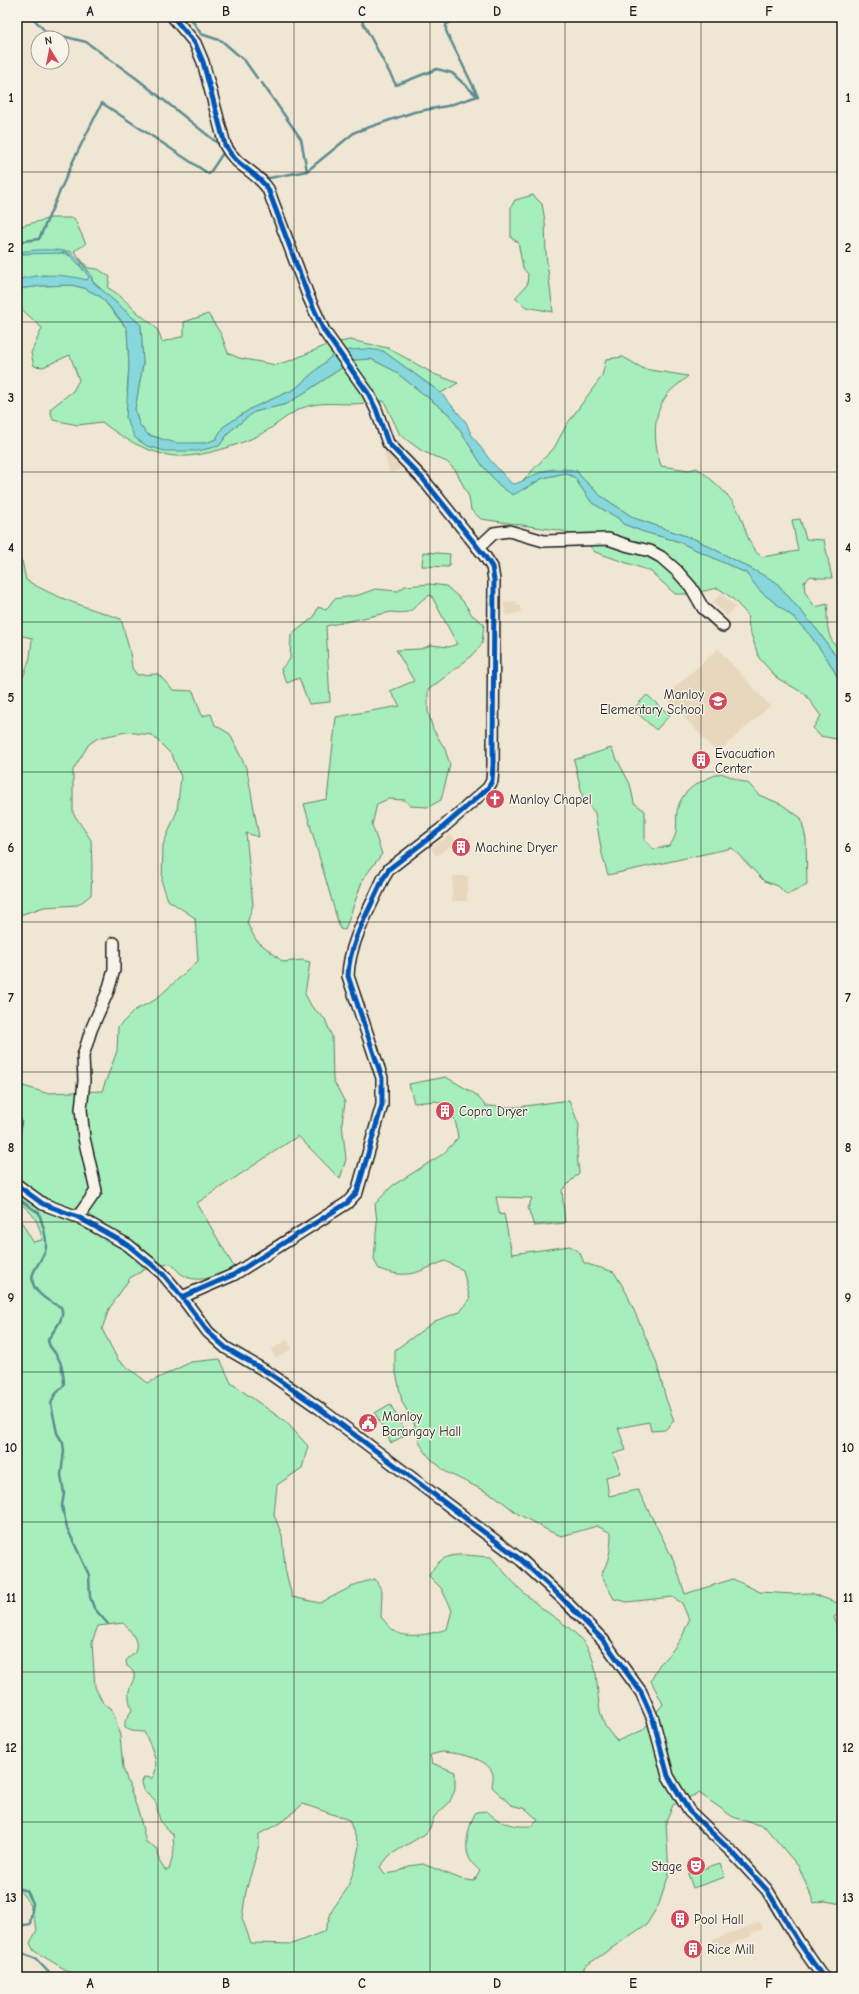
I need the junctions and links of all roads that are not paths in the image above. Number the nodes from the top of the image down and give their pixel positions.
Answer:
1 (173, 17) edge
2 (478, 548) junction
3 (723, 626) dead end
4 (114, 943) dead end
5 (17, 1185) edge
6 (78, 1217) junction
7 (182, 1297) junction
8 (823, 1977) edge

1 - 2 street
2 - 3 street
2 - 7 street
4 - 6 street
5 - 6 street
6 - 7 street
7 - 8 street

